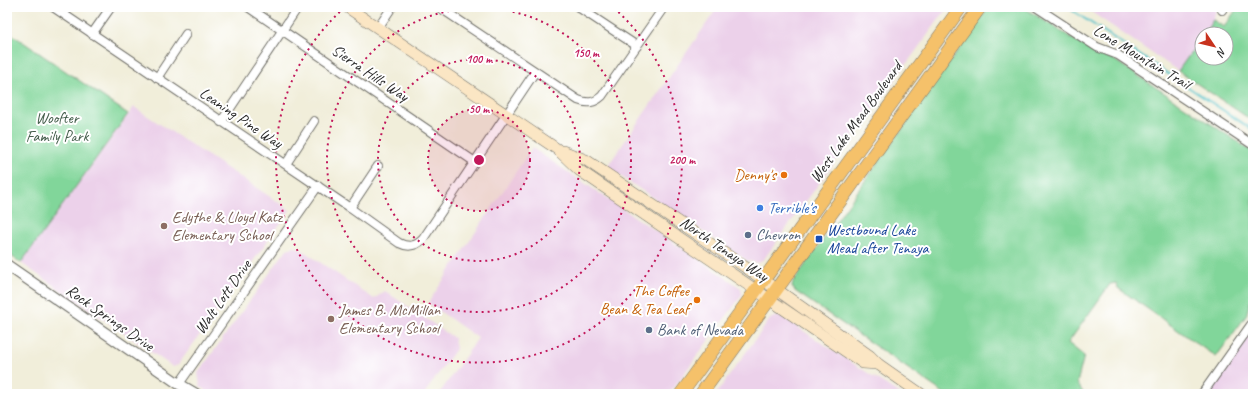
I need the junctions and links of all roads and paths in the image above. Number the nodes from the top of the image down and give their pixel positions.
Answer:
1 (53, 7) edge
2 (111, 7) edge
3 (248, 7) edge
4 (298, 7) edge
5 (347, 7) edge
6 (392, 7) edge
7 (439, 7) edge
8 (578, 7) edge
9 (664, 7) edge
10 (961, 7) edge
11 (970, 7) edge
12 (980, 7) edge
13 (1036, 7) edge
14 (378, 28) junction
15 (282, 30) junction
16 (92, 34) junction
17 (186, 34) dead end
18 (637, 46) junction
19 (949, 50) junction
20 (536, 72) junction
21 (157, 78) junction
22 (507, 115) junction
23 (221, 122) junction
24 (314, 122) dead end
25 (1253, 145) edge
26 (557, 149) junction
27 (858, 150) junction
28 (870, 159) junction
29 (475, 162) junction
30 (286, 164) junction
31 (378, 166) dead end
32 (579, 170) junction
33 (609, 175) junction
34 (318, 186) junction
35 (610, 191) junction
36 (650, 203) junction
37 (350, 208) junction
38 (7, 265) edge
39 (759, 285) junction
40 (773, 295) junction
41 (1253, 322) edge
42 (709, 356) junction
43 (179, 384) junction
44 (196, 394) edge
45 (681, 394) edge
46 (691, 394) edge
47 (701, 394) edge
48 (921, 394) edge
49 (1202, 394) edge

1 - 16 street, Leaning Pine Way
2 - 16 street
3 - 15 street, Sierra Hills Way
4 - 15 street
5 - 14 main road, North Tenaya Way
6 - 14 street
7 - 20 street
8 - 18 street
9 - 18 street
10 - 27 main road, West Lake Mead Boulevard
11 - 19 main road
12 - 19 main road, West Lake Mead Boulevard
13 - 25 street, Lone Mountain Trail
14 - 22 main road, North Tenaya Way
15 - 23 street
15 - 29 street, Sierra Hills Way
16 - 21 street, Leaning Pine Way
17 - 21 street
18 - 20 street
19 - 28 main road, West Lake Mead Boulevard
20 - 22 street
21 - 23 street, Leaning Pine Way
22 - 26 main road, North Tenaya Way
22 - 29 street
23 - 30 street, Leaning Pine Way
24 - 30 street
26 - 32 main road, North Tenaya Way
26 - 33 main road, North Tenaya Way
27 - 28 main road
27 - 39 main road, West Lake Mead Boulevard
28 - 40 main road, West Lake Mead Boulevard
29 - 37 street, Leaning Pine Way
30 - 34 street, Leaning Pine Way
31 - 37 street
32 - 33 main road
32 - 35 main road, North Tenaya Way
33 - 36 main road, North Tenaya Way
34 - 37 street, Leaning Pine Way
34 - 43 street, Walt Lott Drive
35 - 36 main road
35 - 39 main road, North Tenaya Way
36 - 39 main road, North Tenaya Way
38 - 43 street, Rock Springs Drive
39 - 40 main road, North Tenaya Way
39 - 42 main road, West Lake Mead Boulevard
40 - 47 main road, West Lake Mead Boulevard
40 - 48 main road, North Tenaya Way
41 - 49 street
42 - 45 main road, West Lake Mead Boulevard
42 - 46 main road
43 - 44 street, Rock Springs Drive

